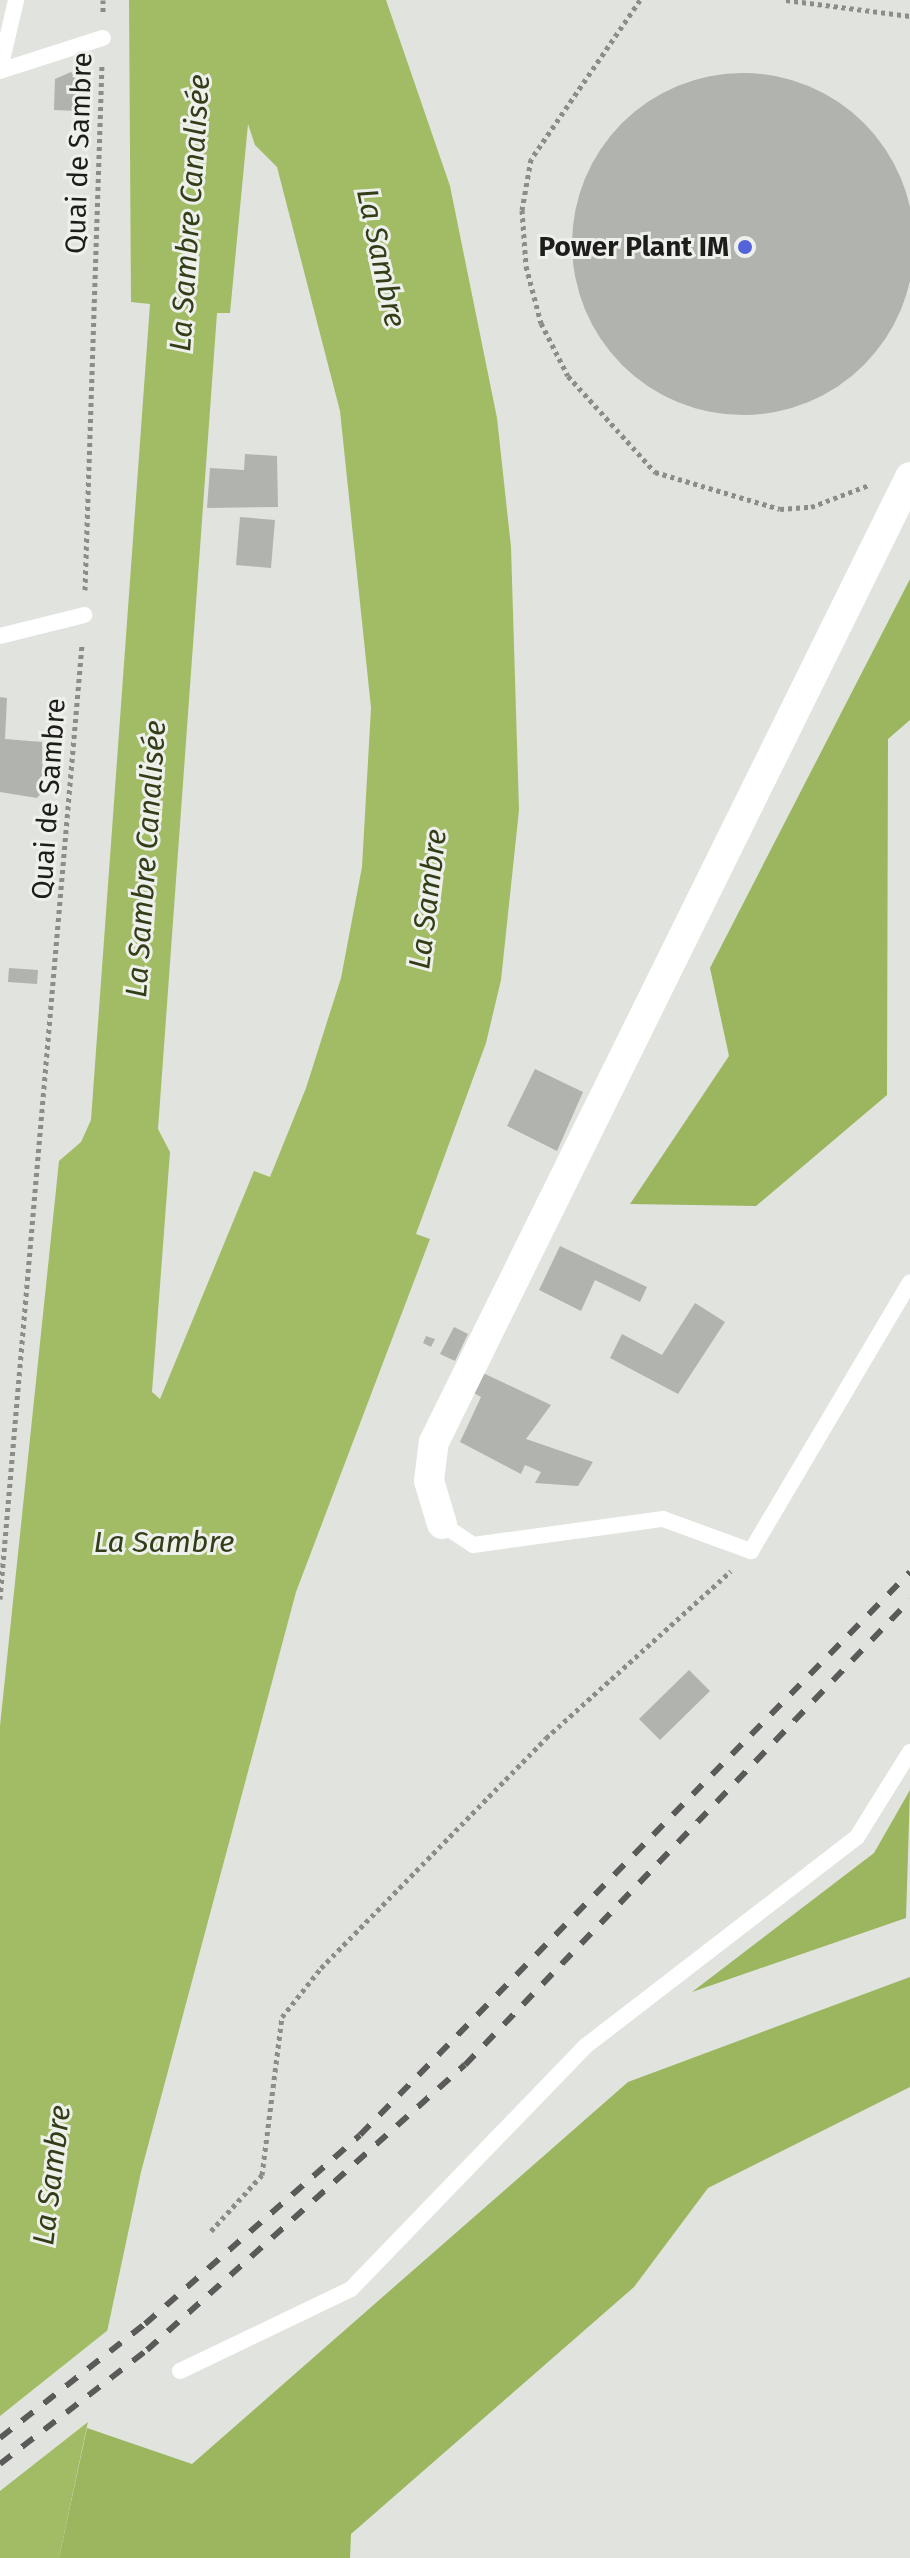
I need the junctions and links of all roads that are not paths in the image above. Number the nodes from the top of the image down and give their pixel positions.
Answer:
1 (16, 0) edge
2 (103, 38) road end
3 (0, 70) edge
4 (910, 477) edge
5 (84, 615) road end
6 (0, 636) edge
7 (910, 1282) edge
8 (442, 1524) joint
9 (910, 1752) edge
10 (180, 2371) dead end

1 - 3 lane
2 - 3 lane
4 - 8 street
5 - 6 lane
7 - 8 lane
9 - 10 lane

